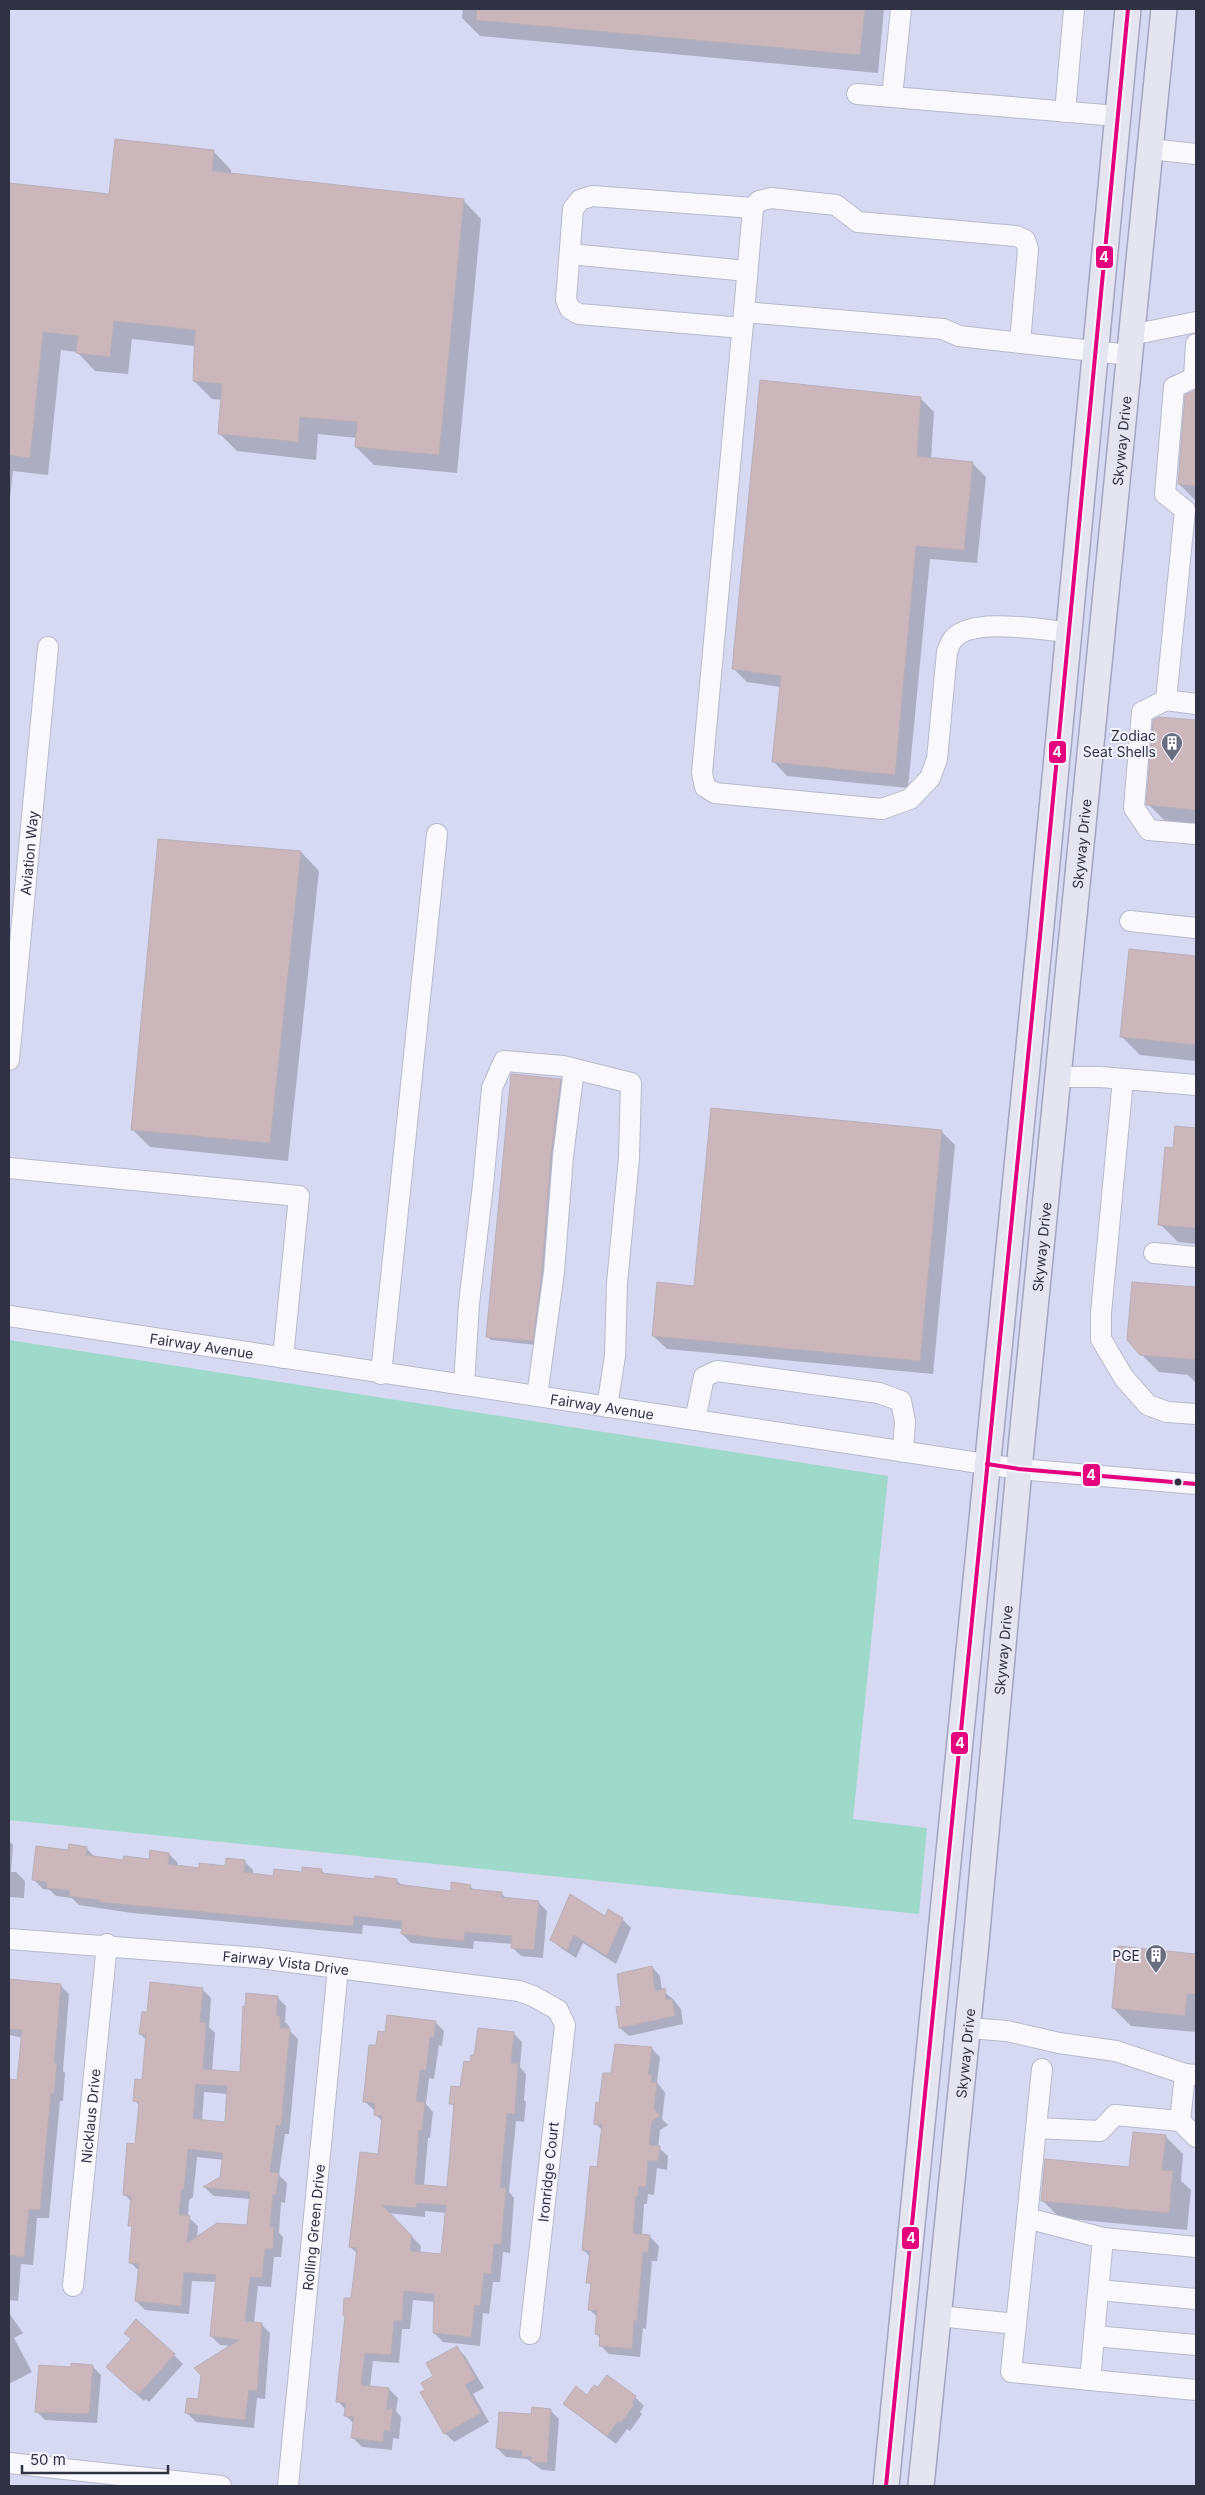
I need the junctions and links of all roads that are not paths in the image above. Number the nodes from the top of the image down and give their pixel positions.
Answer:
1 (902, 9) edge
2 (1074, 9) edge
3 (1128, 9) edge
4 (1164, 9) edge
5 (857, 94) dead end
6 (892, 97) junction
7 (1065, 112) junction
8 (1117, 116) junction
9 (1150, 149) junction
10 (1196, 154) edge
11 (753, 208) junction
12 (570, 254) junction
13 (748, 271) junction
14 (743, 320) junction
15 (1196, 322) edge
16 (1020, 343) junction
17 (1196, 344) edge
18 (1130, 345) junction
19 (1095, 352) junction
20 (1195, 377) edge
21 (1191, 511) edge
22 (1068, 632) junction
23 (48, 647) dead end
24 (1166, 700) junction
25 (1196, 704) edge
26 (437, 834) dead end
27 (1196, 834) edge
28 (1130, 921) dead end
29 (1196, 928) edge
30 (9, 1060) edge
31 (574, 1069) junction
32 (1058, 1077) junction
33 (1123, 1079) junction
34 (1196, 1085) edge
35 (9, 1168) edge
36 (1154, 1253) dead end
37 (1196, 1257) edge
38 (9, 1316) edge
39 (283, 1358) junction
40 (382, 1374) junction
41 (464, 1385) junction
42 (537, 1396) junction
43 (607, 1407) junction
44 (1196, 1414) edge
45 (695, 1420) junction
46 (903, 1452) junction
47 (987, 1464) junction
48 (1019, 1469) junction
49 (1196, 1484) edge
50 (9, 1938) edge
51 (107, 1944) junction
52 (338, 1968) junction
53 (558, 2010) joint
54 (968, 2028) junction
55 (1042, 2069) dead end
56 (1191, 2075) edge
57 (1180, 2121) junction
58 (1036, 2128) junction
59 (1196, 2137) edge
60 (1027, 2218) junction
61 (1103, 2238) junction
62 (1196, 2246) edge
63 (73, 2286) dead end
64 (1099, 2290) junction
65 (1196, 2299) edge
66 (938, 2316) junction
67 (1016, 2324) junction
68 (530, 2334) dead end
69 (1094, 2336) junction
70 (1196, 2345) edge
71 (1090, 2380) junction
72 (1196, 2390) edge
73 (9, 2463) edge
74 (221, 2486) edge
75 (288, 2486) edge
76 (886, 2486) edge
77 (921, 2486) edge

1 - 6 street
2 - 7 street
3 - 8 main road
4 - 9 main road, Skyway Drive
5 - 6 street
6 - 7 street
7 - 8 street
8 - 19 main road
9 - 10 street
9 - 18 main road, Skyway Drive
11 - 12 street
11 - 13 street
11 - 16 street
12 - 13 street
12 - 14 street
13 - 14 street
14 - 16 street
14 - 22 street
15 - 18 street
16 - 19 street
17 - 20 street
18 - 19 street
18 - 32 main road, Skyway Drive
19 - 22 main road
20 - 21 street
21 - 24 street
22 - 47 main road
23 - 30 street, Aviation Way
24 - 25 street
24 - 27 street
26 - 40 street
28 - 29 street
31 - 41 street
31 - 42 street
31 - 43 street
32 - 33 street
32 - 48 main road, Skyway Drive
33 - 34 street
33 - 44 street
35 - 39 street
36 - 37 street
38 - 39 street, Fairway Avenue
39 - 40 street, Fairway Avenue
40 - 41 street, Fairway Avenue
41 - 42 street, Fairway Avenue
42 - 43 street, Fairway Avenue
43 - 45 street, Fairway Avenue
45 - 46 street, Fairway Avenue
45 - 46 street
46 - 47 street, Fairway Avenue
47 - 48 street, Fairway Avenue
47 - 76 main road
48 - 49 street, Fairway Avenue
48 - 54 main road, Skyway Drive
50 - 51 street, Fairway Vista Drive
51 - 52 street, Fairway Vista Drive
51 - 63 street, Nicklaus Drive
52 - 53 street, Fairway Vista Drive
52 - 75 street, Rolling Green Drive
53 - 68 street, Ironridge Court
54 - 56 street
54 - 66 main road, Skyway Drive
55 - 58 street
56 - 57 street
57 - 58 street
57 - 59 street
58 - 60 street
60 - 61 street
60 - 67 street
61 - 62 street
61 - 64 street
64 - 65 street
64 - 69 street
66 - 67 street
66 - 77 main road, Skyway Drive
67 - 71 street
69 - 70 street
69 - 71 street
71 - 72 street
73 - 74 street

